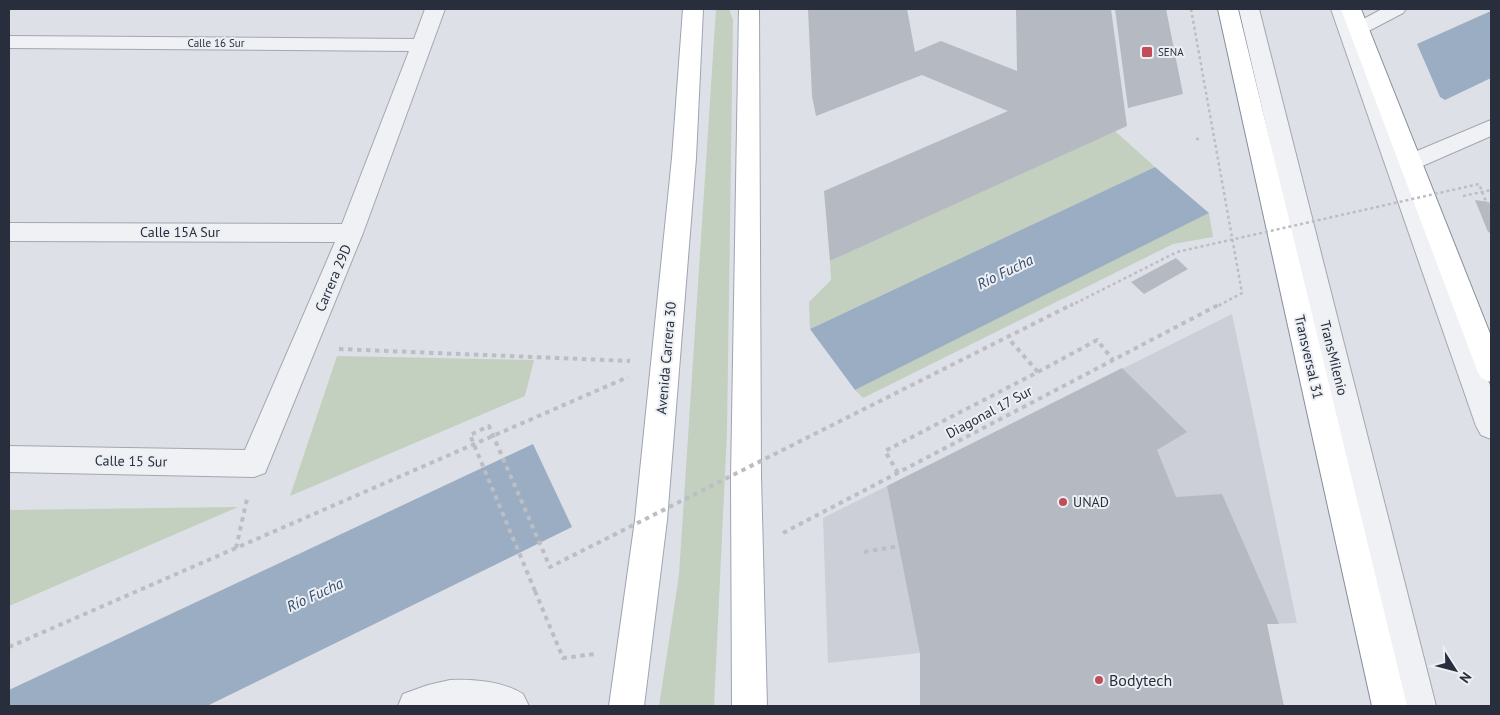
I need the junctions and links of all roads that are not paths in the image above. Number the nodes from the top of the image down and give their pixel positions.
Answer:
1 (435, 9) edge
2 (693, 9) edge
3 (749, 9) edge
4 (1228, 9) edge
5 (1249, 9) edge
6 (1341, 9) edge
7 (1396, 9) edge
8 (1355, 19) edge
9 (9, 42) edge
10 (423, 45) junction
11 (1491, 127) edge
12 (1410, 163) junction
13 (9, 232) edge
14 (351, 233) junction
15 (1491, 370) edge
16 (1491, 426) edge
17 (9, 459) edge
18 (254, 464) joint
19 (415, 706) edge
20 (512, 706) edge
21 (626, 706) edge
22 (750, 706) edge
23 (1390, 706) edge
24 (1419, 706) edge

1 - 10 street, Carrera 29D
2 - 21 main road, Avenida Carrera 30
3 - 22 main road
4 - 23 main road, Transversal 31
5 - 24 street, TransMilenio
6 - 16 street
7 - 8 street
8 - 12 main road
9 - 10 street, Calle 16 Sur
10 - 14 street, Carrera 29D
11 - 12 street
12 - 15 main road
13 - 14 street, Calle 15A Sur
14 - 18 street, Carrera 29D
17 - 18 street, Calle 15 Sur
19 - 20 street

